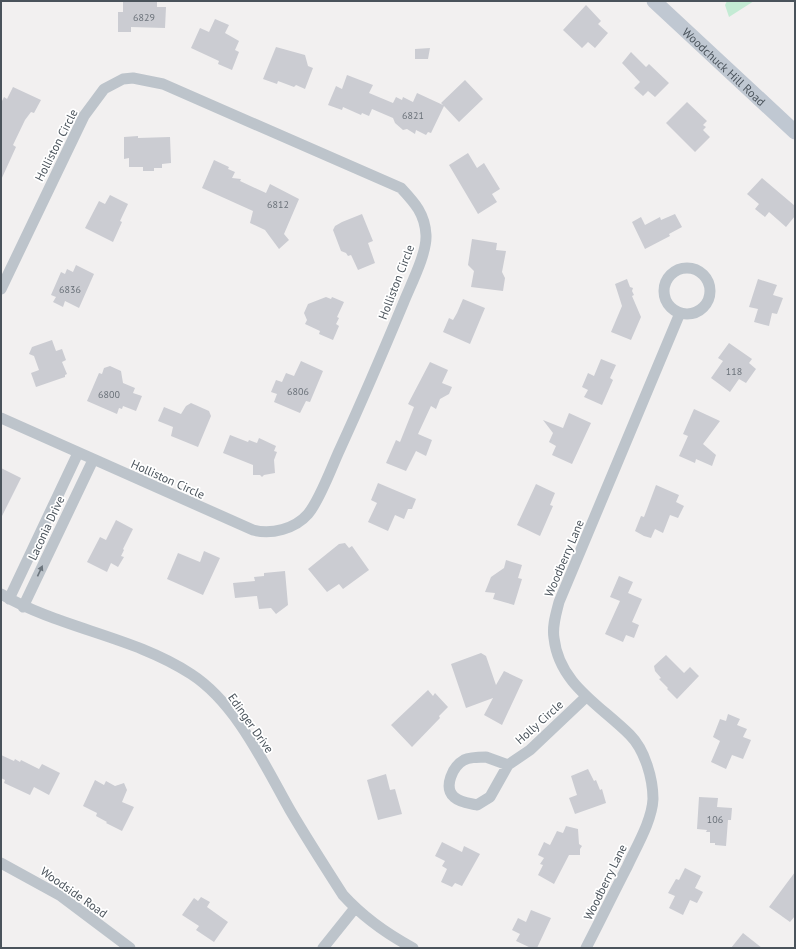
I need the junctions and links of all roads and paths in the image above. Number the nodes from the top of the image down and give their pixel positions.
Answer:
1 (654, 1) edge
2 (795, 132) edge
3 (1, 288) edge
4 (680, 313) junction
5 (1, 418) edge
6 (78, 453) junction
7 (93, 460) junction
8 (5, 597) edge
9 (23, 607) junction
10 (586, 697) junction
11 (508, 765) junction
12 (1, 863) edge
13 (354, 908) junction
14 (130, 948) edge
15 (323, 948) edge
16 (413, 948) edge
17 (586, 948) edge

1 - 2 street, Woodchuck Hill Road
3 - 7 street, Holliston Circle
4 - 4 street
4 - 10 street, Woodberry Lane
5 - 6 street, Holliston Circle
6 - 7 street, Holliston Circle
6 - 8 street, Laconia Drive
9 -> 7 street, Laconia Drive
8 - 9 street, Edinger Drive
9 - 13 street, Edinger Drive
10 - 11 street, Holly Circle
10 - 17 street, Woodberry Lane
11 - 11 street, Holly Circle
12 - 14 street, Woodside Road
13 - 15 street
13 - 16 street, Edinger Drive

